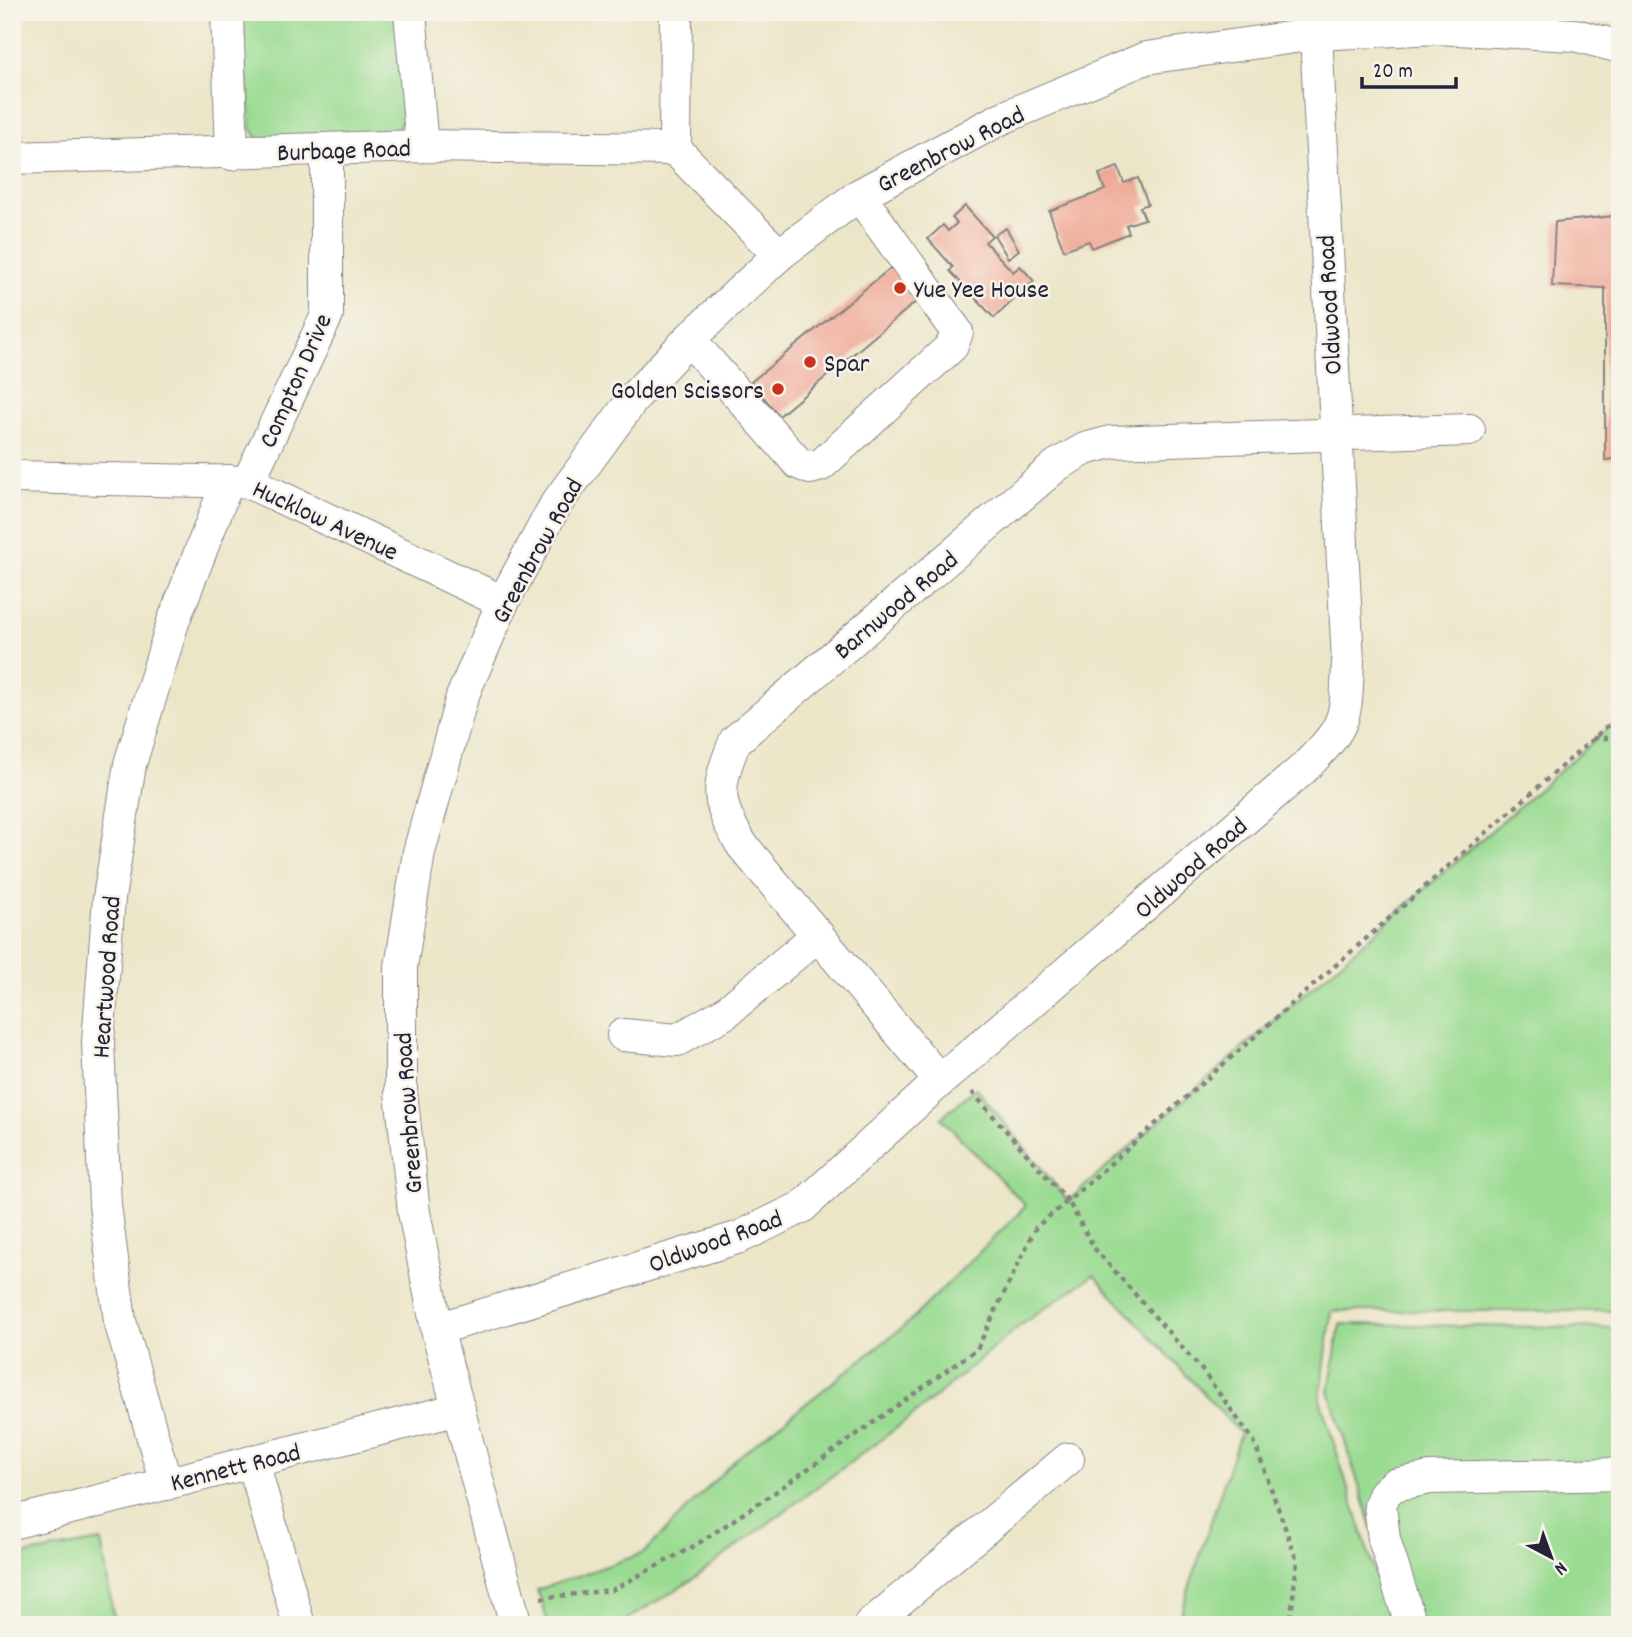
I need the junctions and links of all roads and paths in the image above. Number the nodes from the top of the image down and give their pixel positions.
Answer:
1 (227, 12) edge
2 (410, 12) edge
3 (676, 12) edge
4 (1576, 24) edge
5 (1316, 34) junction
6 (1620, 47) edge
7 (422, 146) junction
8 (675, 149) junction
9 (327, 150) junction
10 (232, 154) junction
11 (12, 158) edge
12 (859, 195) junction
13 (779, 255) junction
14 (689, 338) junction
15 (1469, 430) dead end
16 (1335, 433) junction
17 (12, 477) edge
18 (238, 481) junction
19 (503, 601) junction
20 (1620, 715) edge
21 (1592, 738) junction
22 (1620, 738) edge
23 (818, 935) junction
24 (623, 1035) dead end
25 (947, 1076) junction
26 (1068, 1201) junction
27 (437, 1329) junction
28 (458, 1409) junction
29 (1068, 1459) dead end
30 (253, 1462) junction
31 (1620, 1474) edge
32 (166, 1484) junction
33 (12, 1524) edge
34 (513, 1613) edge
35 (299, 1625) edge
36 (870, 1625) edge
37 (1290, 1625) edge
38 (1411, 1625) edge

1 - 10 street
2 - 7 street
3 - 8 street
4 - 5 street, Greenbrow Road
4 - 6 street, Greenbrow Road
5 - 12 street, Greenbrow Road
5 - 16 street, Oldwood Road
7 - 8 street, Burbage Road
7 - 9 street, Burbage Road
8 - 13 street
9 - 10 street, Burbage Road
9 - 18 street, Compton Drive
10 - 11 street, Burbage Road
12 - 13 street, Greenbrow Road
12 - 14 street
13 - 14 street, Greenbrow Road
14 - 19 street, Greenbrow Road
15 - 16 street, Barnwood Road
16 - 23 street, Barnwood Road
16 - 25 street, Oldwood Road
17 - 18 street, Hucklow Avenue
18 - 19 street, Hucklow Avenue
18 - 32 street, Heartwood Road
19 - 27 street, Greenbrow Road
20 - 21 path
21 - 22 path
21 - 26 path
23 - 24 street
23 - 25 street, Barnwood Road
25 - 26 path
25 - 27 street, Oldwood Road
26 - 34 path
26 - 37 path
27 - 28 street, Greenbrow Road
28 - 30 street, Kennett Road
28 - 34 street, Greenbrow Road
29 - 36 street
30 - 32 street, Kennett Road
30 - 35 street
31 - 38 street
32 - 33 street, Kennett Road

